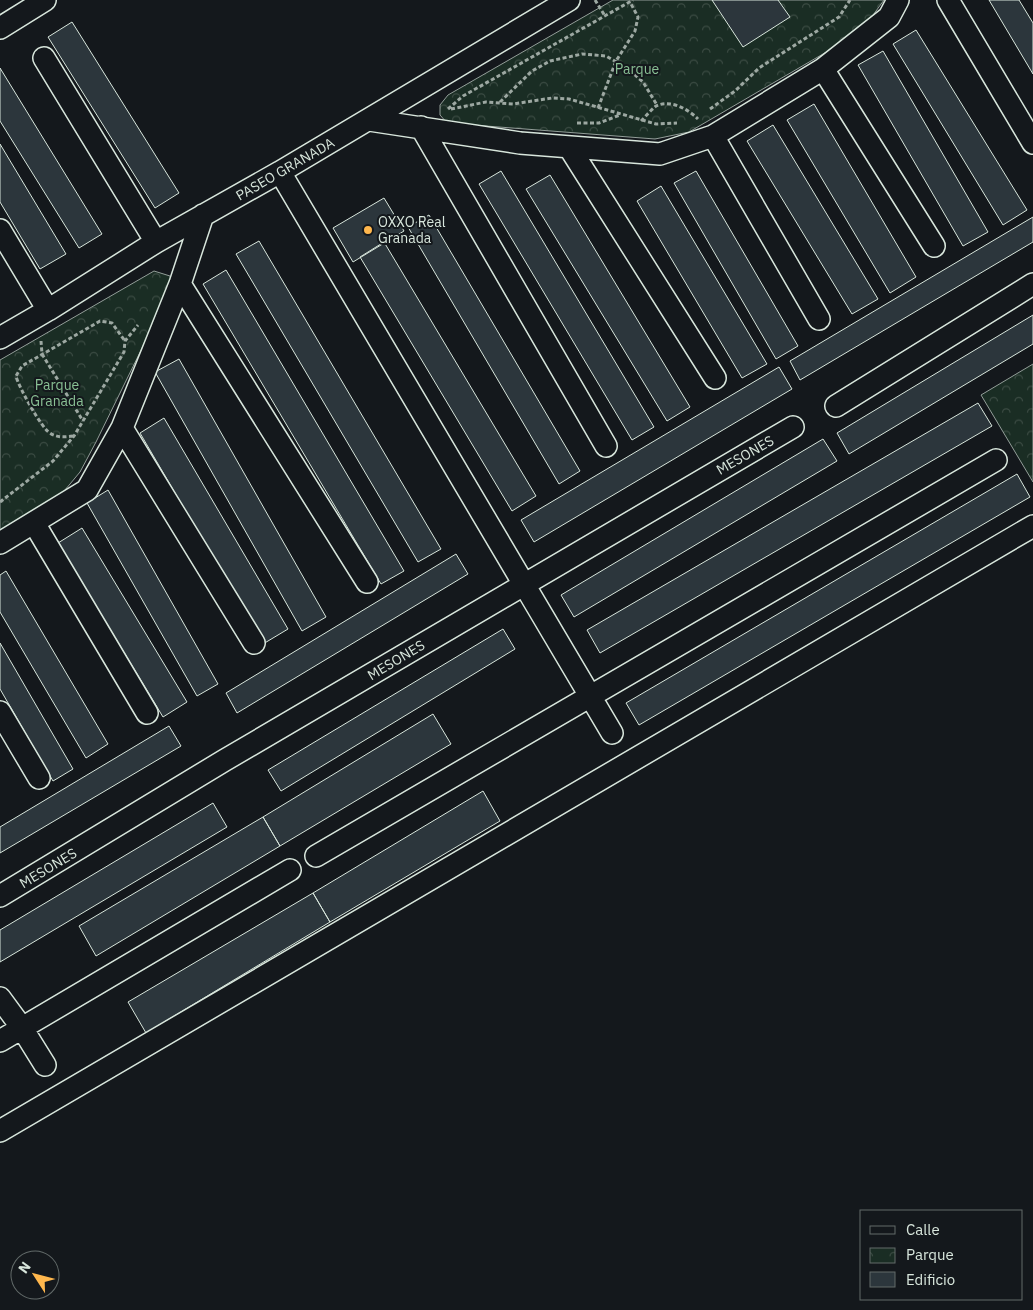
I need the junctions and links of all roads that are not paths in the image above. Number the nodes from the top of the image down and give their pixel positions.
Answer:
1 (45, 0) edge
2 (570, 0) edge
3 (898, 0) edge
4 (948, 0) edge
5 (0, 28) edge
6 (44, 58) dead end
7 (823, 69) junction
8 (369, 120) junction
9 (421, 127) junction
10 (713, 136) junction
11 (1033, 143) edge
12 (569, 147) junction
13 (280, 172) junction
14 (204, 215) junction
15 (0, 230) edge
16 (156, 242) junction
17 (934, 246) dead end
18 (180, 284) junction
19 (1033, 284) edge
20 (43, 313) junction
21 (820, 319) dead end
22 (0, 338) edge
23 (715, 378) dead end
24 (836, 406) dead end
25 (793, 427) dead end
26 (122, 428) junction
27 (606, 446) dead end
28 (996, 460) dead end
29 (34, 523) junction
30 (1033, 526) edge
31 (0, 543) edge
32 (367, 582) dead end
33 (525, 584) junction
34 (254, 643) dead end
35 (590, 696) junction
36 (0, 712) edge
37 (147, 713) dead end
38 (612, 733) dead end
39 (39, 778) dead end
40 (316, 856) dead end
41 (290, 870) dead end
42 (0, 896) edge
43 (0, 998) edge
44 (22, 1028) junction
45 (0, 1041) edge
46 (46, 1065) dead end
47 (0, 1131) edge

1 - 5 street
2 - 8 street, PASEO GRANADA
3 - 7 street
4 - 11 street
6 - 16 street
7 - 10 street
7 - 17 street
8 - 9 street
8 - 13 street, PASEO GRANADA
9 - 12 street
9 - 27 street
10 - 12 street
10 - 21 street
12 - 23 street
13 - 14 street, PASEO GRANADA
13 - 33 street
14 - 16 street, PASEO GRANADA
14 - 18 street
15 - 20 street
16 - 20 street, PASEO GRANADA
18 - 26 street
18 - 32 street
19 - 24 street
20 - 22 street, PASEO GRANADA
25 - 33 street, MESONES
26 - 29 street
26 - 34 street
28 - 35 street
29 - 31 street
29 - 37 street
30 - 47 street
33 - 35 street
33 - 42 street, MESONES
35 - 38 street
35 - 40 street
36 - 39 street
41 - 44 street
43 - 44 street
44 - 45 street
44 - 46 street

